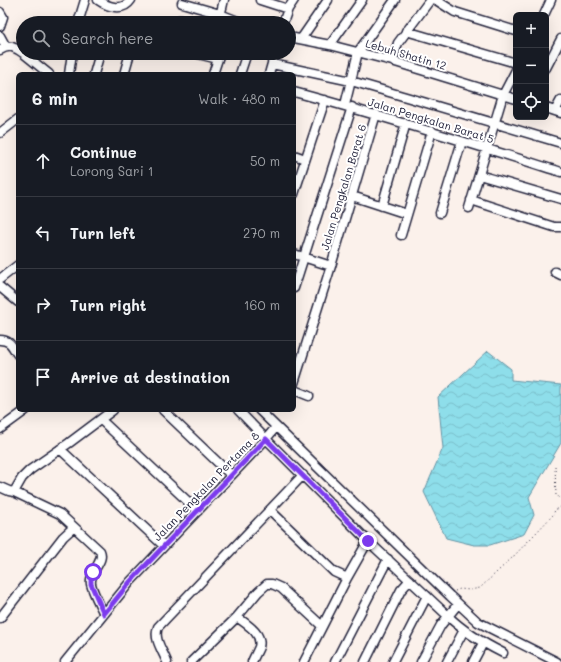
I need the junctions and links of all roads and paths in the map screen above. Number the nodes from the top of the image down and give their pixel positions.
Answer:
1 (84, 0) edge
2 (98, 0) edge
3 (131, 0) edge
4 (224, 0) edge
5 (260, 0) edge
6 (294, 0) edge
7 (328, 0) edge
8 (362, 0) edge
9 (395, 0) edge
10 (430, 0) edge
11 (436, 0) edge
12 (551, 0) edge
13 (182, 3) dead end
14 (288, 9) junction
15 (0, 12) edge
16 (545, 12) edge
17 (220, 14) junction
18 (80, 16) edge
19 (224, 16) edge
20 (286, 16) edge
21 (0, 26) edge
22 (513, 30) edge
23 (406, 31) junction
24 (0, 36) edge
25 (296, 38) edge
26 (301, 39) junction
27 (561, 39) edge
28 (330, 45) junction
29 (3, 48) edge
30 (16, 49) edge
31 (358, 52) junction
32 (32, 60) edge
33 (71, 60) edge
34 (98, 60) edge
35 (128, 60) edge
36 (218, 60) edge
37 (245, 60) edge
38 (273, 60) edge
39 (392, 61) junction
40 (513, 62) edge
41 (549, 62) edge
42 (272, 64) junction
43 (47, 72) edge
44 (68, 72) edge
45 (95, 72) edge
46 (125, 72) edge
47 (214, 72) edge
48 (241, 72) edge
49 (270, 72) edge
50 (513, 76) edge
51 (351, 81) junction
52 (296, 93) edge
53 (503, 95) junction
54 (513, 98) edge
55 (325, 100) junction
56 (561, 100) edge
57 (349, 106) junction
58 (558, 112) edge
59 (376, 114) junction
60 (16, 121) edge
61 (406, 124) junction
62 (494, 124) junction
63 (432, 131) junction
64 (0, 133) edge
65 (462, 140) junction
66 (561, 143) edge
67 (487, 149) junction
68 (296, 156) edge
69 (305, 159) junction
70 (561, 172) edge
71 (479, 175) junction
72 (296, 188) edge
73 (352, 196) junction
74 (561, 199) edge
75 (382, 206) junction
76 (407, 214) junction
77 (440, 214) dead end
78 (561, 227) edge
79 (401, 235) dead end
80 (296, 255) edge
81 (304, 257) junction
82 (331, 266) junction
83 (16, 267) edge
84 (0, 279) edge
85 (296, 282) edge
86 (0, 287) edge
87 (16, 300) edge
88 (0, 340) edge
89 (16, 352) edge
90 (296, 377) edge
91 (296, 391) edge
92 (309, 396) dead end
93 (23, 412) edge
94 (111, 412) edge
95 (165, 412) edge
96 (240, 412) edge
97 (261, 412) edge
98 (101, 420) junction
99 (276, 427) junction
100 (0, 430) edge
101 (266, 439) junction
102 (60, 449) junction
103 (555, 466) dead end
104 (231, 476) junction
105 (303, 476) junction
106 (0, 487) edge
107 (14, 492) junction
108 (561, 498) edge
109 (561, 506) edge
110 (270, 510) junction
111 (198, 511) junction
112 (74, 527) junction
113 (368, 541) junction
114 (164, 546) junction
115 (388, 559) junction
116 (346, 578) junction
117 (410, 580) junction
118 (427, 596) junction
119 (450, 596) junction
120 (458, 604) junction
121 (104, 614) junction
122 (448, 616) junction
123 (237, 617) junction
124 (0, 618) edge
125 (322, 626) junction
126 (464, 630) junction
127 (483, 643) junction
128 (503, 653) dead end
129 (65, 662) edge
130 (168, 662) edge
131 (192, 662) edge
132 (252, 662) edge
133 (304, 662) edge
134 (334, 662) edge
135 (365, 662) edge
136 (393, 662) edge
137 (421, 662) edge
138 (447, 662) edge
139 (473, 662) edge
140 (557, 662) edge

1 - 18 street
2 - 3 street
4 - 17 street
5 - 14 street
6 - 14 street
7 - 26 street
8 - 28 street
9 - 31 street
10 - 23 street
11 - 22 street
12 - 16 street
13 - 17 street
14 - 20 street
15 - 21 street
17 - 19 street
23 - 39 street
23 - 40 street
24 - 29 street
25 - 26 street, Lebuh Shatin 12
26 - 28 street, Lebuh Shatin 12
27 - 41 street
28 - 31 street, Lebuh Shatin 12
29 - 30 street
31 - 39 street, Lebuh Shatin 12
31 - 51 street
32 - 43 street
33 - 44 street
34 - 45 street
35 - 46 street
36 - 47 street
37 - 48 street
38 - 42 street
39 - 53 street, Lebuh Shatin 12
42 - 49 street
42 - 51 street
50 - 53 street
51 - 57 street
51 - 62 street
52 - 55 street, Jalan Pengkalan Barat 5
53 - 54 street, Lebuh Shatin 12
53 - 62 street
55 - 57 street, Jalan Pengkalan Barat 5
55 - 69 street
56 - 58 street
57 - 59 street, Jalan Pengkalan Barat 5
57 - 81 street
59 - 61 street, Jalan Pengkalan Barat 5
59 - 73 street, Jalan Pengkalan Barat 6
60 - 64 street
61 - 63 street, Jalan Pengkalan Barat 5
61 - 75 street
62 - 66 street
62 - 67 street
63 - 65 street, Jalan Pengkalan Barat 5
63 - 76 street
65 - 67 street, Jalan Pengkalan Barat 5
65 - 77 street
67 - 70 street, Jalan Pengkalan Barat 5
67 - 71 street
68 - 69 street
69 - 72 street
71 - 74 street
71 - 78 street
73 - 75 street
73 - 82 street, Jalan Pengkalan Barat 6
75 - 76 street
76 - 79 street
80 - 81 street
81 - 82 street
81 - 85 street
82 - 90 street, Jalan Pengkalan Barat 6
83 - 84 street
86 - 87 street
88 - 89 street
91 - 92 street
93 - 100 street
94 - 98 street
95 - 104 street
96 - 101 street
97 - 99 street
98 - 102 street
98 - 111 street
99 - 101 street, Jalan Pengkalan Pertama 8
99 - 119 street
101 - 104 street, Jalan Pengkalan Pertama 8
101 - 105 street
102 - 107 street
102 - 114 street
103 - 108 path
104 - 111 street, Jalan Pengkalan Pertama 8
105 - 110 street
105 - 113 street
106 - 107 street
107 - 112 street
109 - 119 path
110 - 116 street
110 - 130 street
111 - 114 street, Jalan Pengkalan Pertama 8
112 - 121 street
112 - 124 street
113 - 115 street
113 - 116 street
114 - 121 street, Jalan Pengkalan Pertama 8
115 - 117 street
115 - 134 street
116 - 125 street
117 - 118 street
117 - 135 street
118 - 122 street
118 - 136 street
119 - 120 street
120 - 122 street
120 - 140 street
121 - 129 street, Jalan Pengkalan Pertama 8
122 - 126 street
122 - 137 street
123 - 125 street
123 - 131 street
123 - 132 street
125 - 133 street
126 - 127 street
126 - 138 street
127 - 128 street
127 - 139 street

